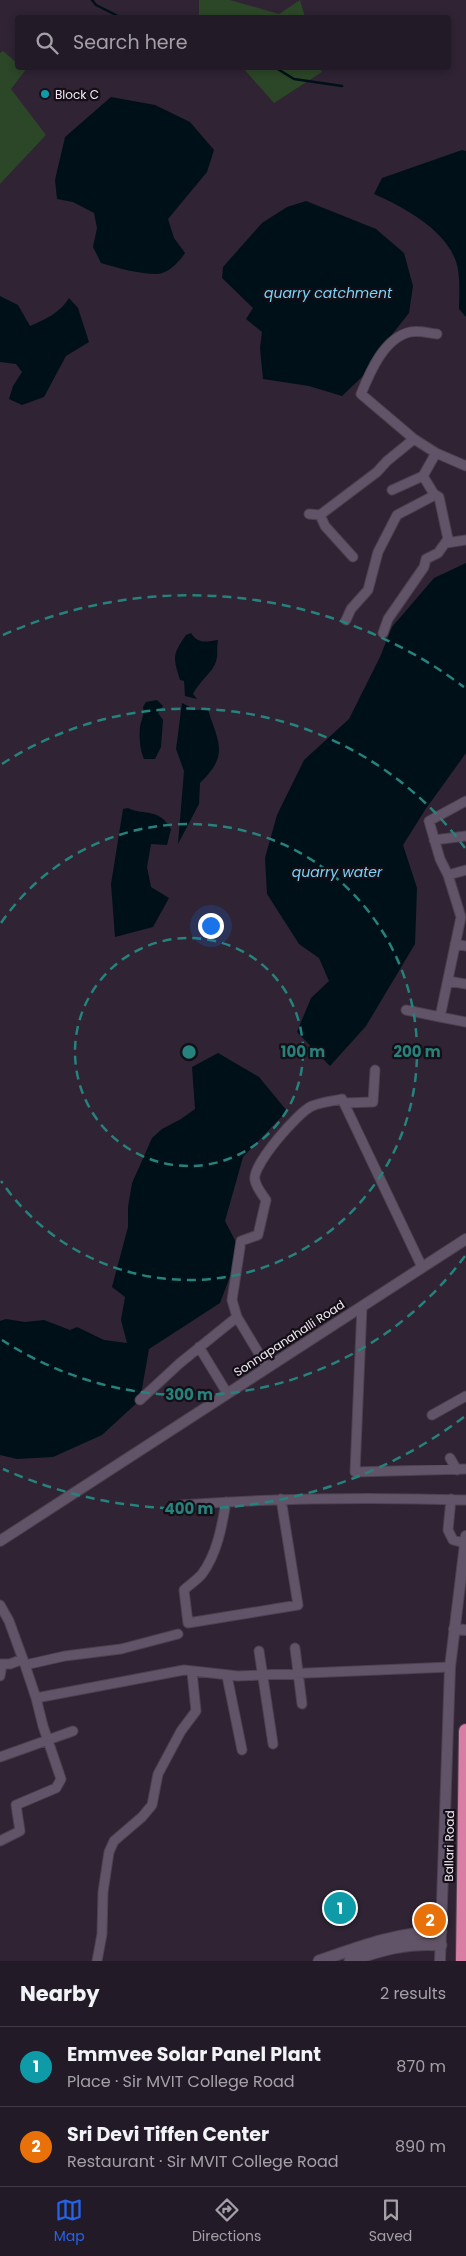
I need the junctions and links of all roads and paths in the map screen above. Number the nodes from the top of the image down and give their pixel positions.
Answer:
1 (437, 334) dead end
2 (414, 439) junction
3 (436, 453) junction
4 (466, 466) edge
5 (423, 476) junction
6 (392, 490) dead end
7 (435, 495) junction
8 (309, 514) dead end
9 (320, 515) junction
10 (466, 540) edge
11 (446, 543) junction
12 (353, 557) dead end
13 (346, 620) dead end
14 (384, 633) dead end
15 (466, 801) edge
16 (466, 836) edge
17 (434, 840) junction
18 (466, 870) edge
19 (448, 875) junction
20 (463, 918) edge
21 (455, 944) junction
22 (466, 946) edge
23 (448, 981) junction
24 (466, 984) edge
25 (406, 1010) dead end
26 (440, 1017) junction
27 (466, 1022) edge
28 (375, 1070) dead end
29 (345, 1103) junction
30 (466, 1239) edge
31 (422, 1267) junction
32 (362, 1306) junction
33 (237, 1317) junction
34 (199, 1347) junction
35 (267, 1367) junction
36 (227, 1393) junction
37 (466, 1396) edge
38 (140, 1400) dead end
39 (432, 1414) dead end
40 (450, 1458) dead end
41 (462, 1469) edge
42 (281, 1499) junction
43 (451, 1499) junction
44 (466, 1500) edge
45 (226, 1502) junction
46 (180, 1505) dead end
47 (466, 1540) edge
48 (0, 1541) edge
49 (0, 1605) edge
50 (454, 1629) junction
51 (466, 1630) edge
52 (178, 1634) dead end
53 (294, 1648) dead end
54 (259, 1650) dead end
55 (24, 1662) junction
56 (1, 1665) edge
57 (450, 1667) junction
58 (192, 1672) junction
59 (297, 1673) junction
60 (262, 1675) junction
61 (0, 1676) edge
62 (227, 1676) junction
63 (36, 1698) junction
64 (302, 1704) dead end
65 (73, 1731) dead end
66 (466, 1731) edge
67 (47, 1739) junction
68 (273, 1744) dead end
69 (242, 1750) dead end
70 (0, 1757) edge
71 (0, 1841) edge
72 (441, 1932) junction
73 (441, 1946) junction
74 (97, 1961) edge
75 (319, 1961) edge
76 (350, 1961) edge
77 (440, 1961) edge
78 (463, 1961) edge

1 - 2 street
2 - 3 street
2 - 9 street
3 - 4 street
3 - 5 street
5 - 6 street
5 - 7 street
7 - 11 street
7 - 13 street
8 - 9 street
9 - 12 street
10 - 11 street
11 - 14 street
15 - 17 street
16 - 17 street
17 - 19 street
18 - 19 street
19 - 20 street
20 - 21 street
21 - 22 street
21 - 23 street
23 - 24 street
23 - 26 street
25 - 26 street
26 - 27 street
28 - 29 street
29 - 31 street
29 - 33 street
30 - 31 street, Sonnapanahalli Road
31 - 32 street, Sonnapanahalli Road
32 - 35 street, Sonnapanahalli Road
32 - 41 street
33 - 34 street
33 - 35 street
34 - 36 street
34 - 38 street
35 - 36 street, Sonnapanahalli Road
36 - 48 street, Sonnapanahalli Road
37 - 39 street
40 - 41 street
42 - 43 street
42 - 45 street
42 - 45 street
43 - 44 street
43 - 47 street
45 - 46 street
47 - 50 street
49 - 55 street
50 - 51 street
50 - 57 street
52 - 55 street
53 - 59 street
54 - 60 street
55 - 56 street
55 - 63 street
56 - 61 street
57 - 59 street
57 - 72 street
58 - 62 street
58 - 63 street
58 - 74 street
59 - 60 street
59 - 64 street
60 - 62 street
60 - 68 street
62 - 69 street
63 - 67 street
65 - 67 street
66 - 78 highway, Ballari Road
67 - 70 street
67 - 71 street
72 - 73 street
72 - 75 main road
73 - 76 main road
73 - 77 street

